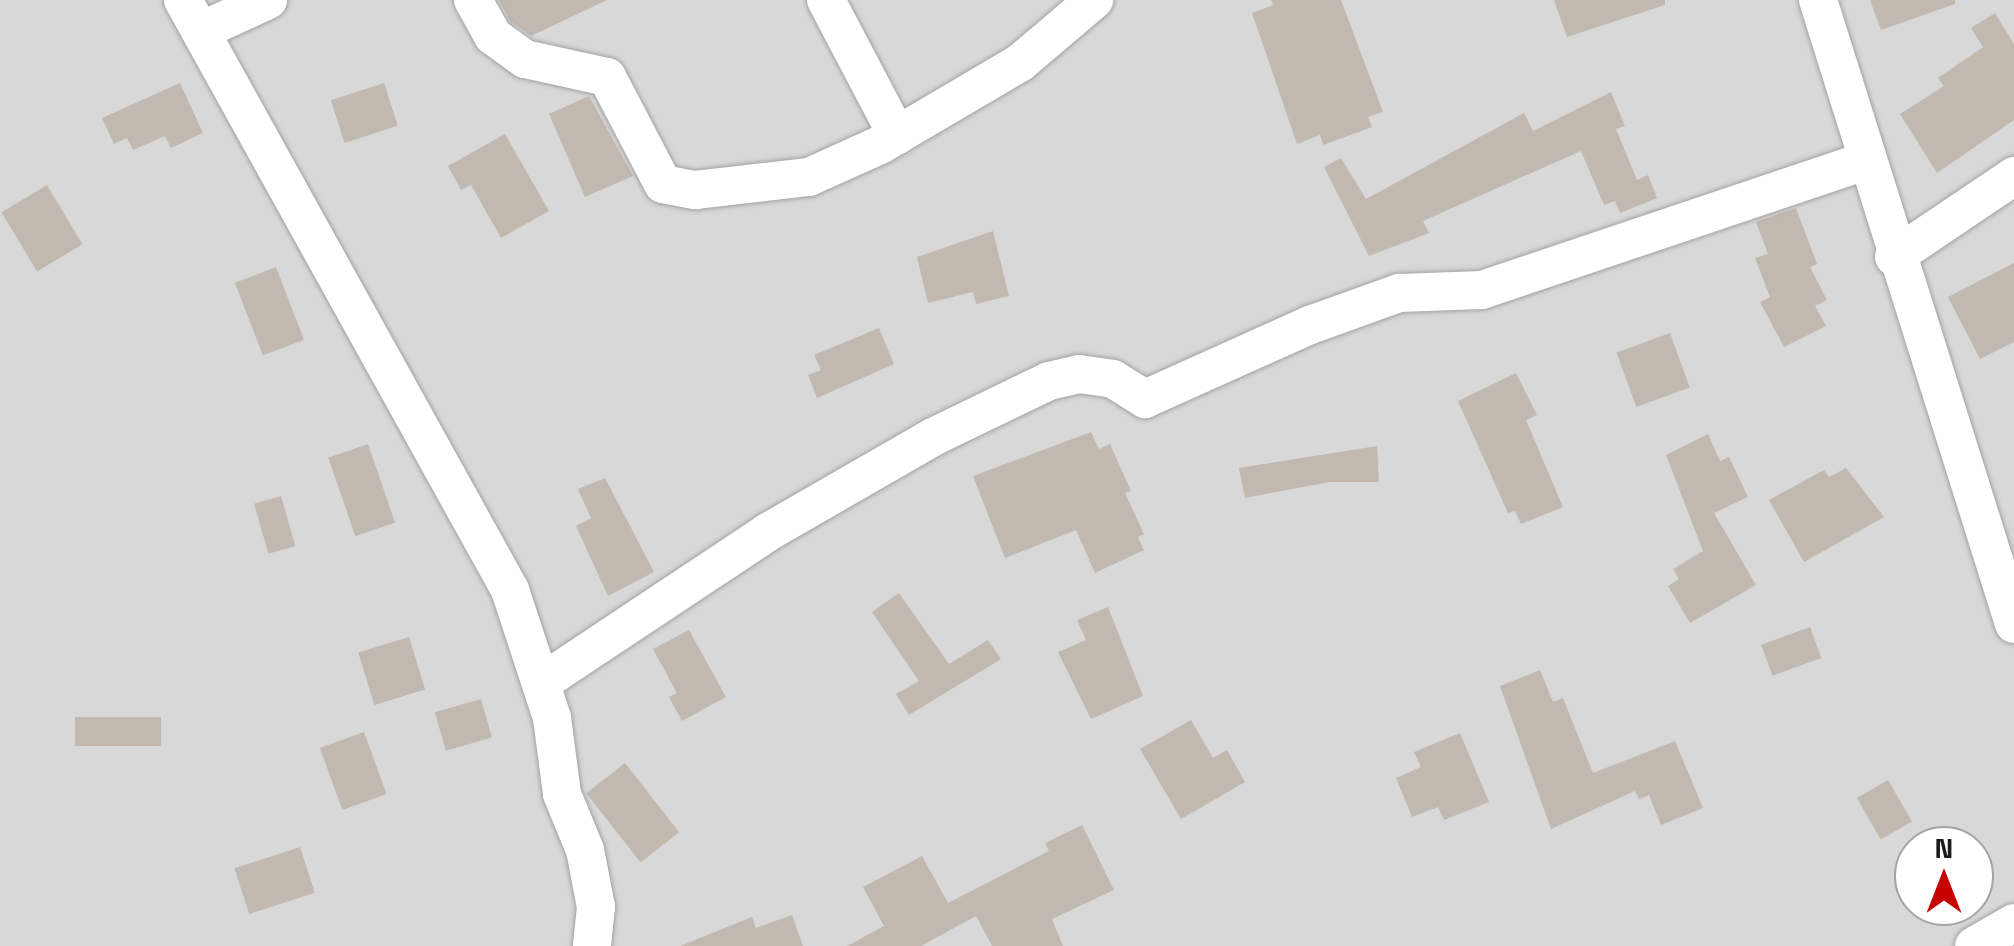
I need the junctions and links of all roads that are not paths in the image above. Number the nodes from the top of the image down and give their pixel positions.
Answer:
1 (268, 0) edge
2 (473, 0) edge
3 (826, 0) edge
4 (1094, 0) edge
5 (1818, 0) edge
6 (192, 15) edge
7 (897, 136) junction
8 (1866, 161) junction
9 (2014, 176) edge
10 (1894, 257) junction
11 (2005, 564) edge
12 (2014, 624) edge
13 (541, 682) junction
14 (2014, 923) edge
15 (592, 946) edge
16 (1974, 946) edge

1 - 6 street
2 - 7 street
3 - 7 street
4 - 7 street
5 - 8 street
6 - 13 street
8 - 10 street
8 - 13 street
9 - 10 street
10 - 11 street
11 - 12 street
13 - 15 street
14 - 16 street

